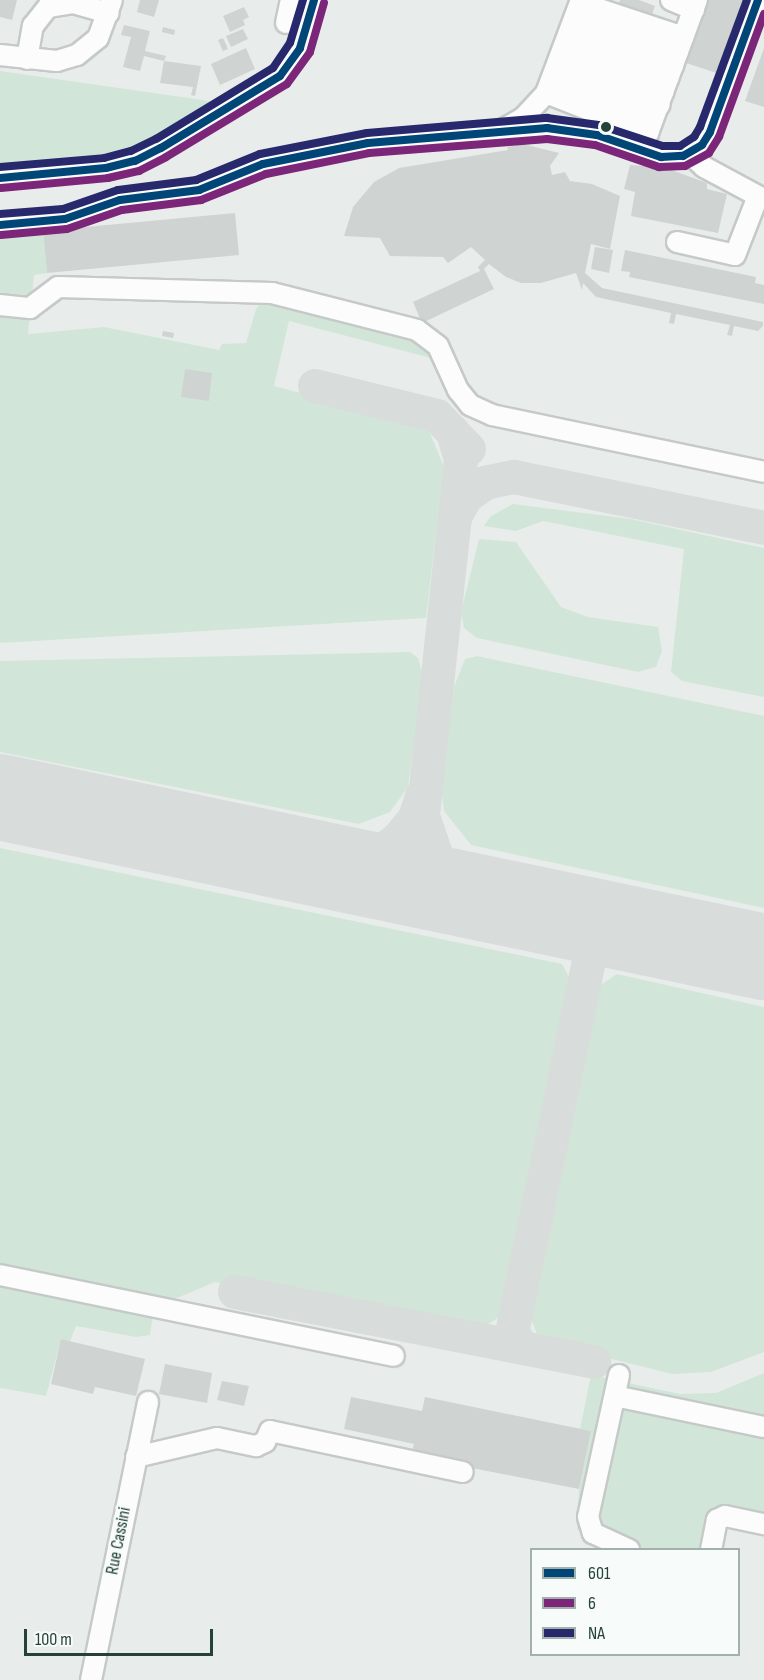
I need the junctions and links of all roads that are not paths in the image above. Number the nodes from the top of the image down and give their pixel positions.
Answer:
1 (291, 0) edge
2 (314, 0) edge
3 (671, 0) edge
4 (758, 0) edge
5 (696, 5) edge
6 (111, 6) edge
7 (286, 23) dead end
8 (566, 43) edge
9 (0, 55) edge
10 (27, 59) junction
11 (668, 78) junction
12 (492, 132) junction
13 (690, 154) junction
14 (0, 178) edge
15 (0, 225) edge
16 (677, 242) dead end
17 (0, 306) edge
18 (764, 472) edge
19 (0, 1275) edge
20 (394, 1356) dead end
21 (618, 1375) dead end
22 (615, 1396) junction
23 (148, 1401) dead end
24 (764, 1427) edge
25 (136, 1457) junction
26 (463, 1472) dead end
27 (764, 1524) edge
28 (625, 1548) edge
29 (711, 1548) edge
30 (91, 1680) edge

1 - 7 street
2 - 14 street
3 - 5 street
4 - 13 street
5 - 11 street
6 - 10 street
6 - 10 street
8 - 11 street
8 - 11 street
8 - 11 street
8 - 11 street
8 - 12 street
9 - 10 street
12 - 13 street
12 - 15 street
13 - 16 street
17 - 18 street
19 - 20 street
21 - 22 street
22 - 24 street
22 - 28 street
23 - 25 street, Rue Cassini
25 - 26 street
25 - 30 street, Rue Cassini
27 - 29 street

